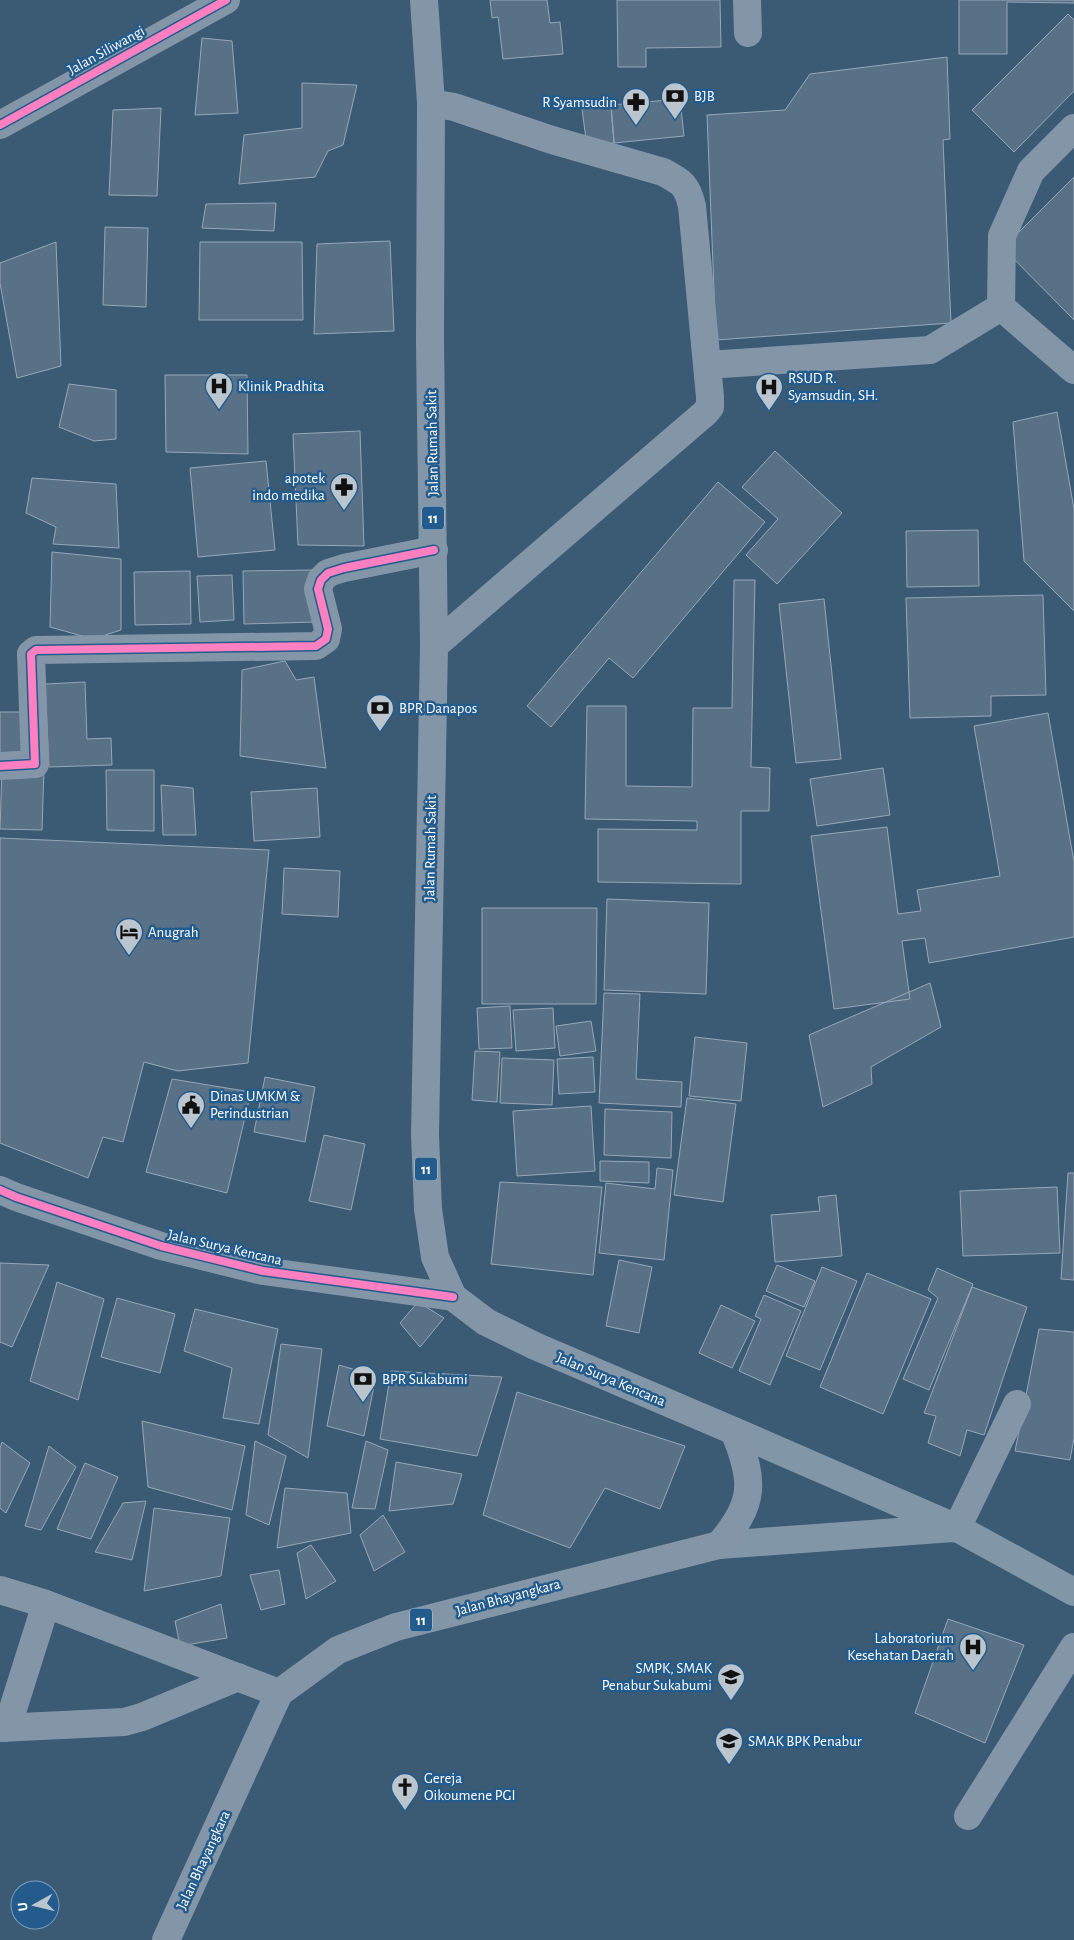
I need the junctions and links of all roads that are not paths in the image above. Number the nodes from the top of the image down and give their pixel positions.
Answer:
1 (226, 0) edge
2 (424, 0) edge
3 (747, 0) edge
4 (185, 10) edge
5 (748, 34) dead end
6 (432, 104) junction
7 (0, 125) edge
8 (1074, 128) edge
9 (1001, 307) junction
10 (707, 365) junction
11 (1074, 370) edge
12 (434, 550) junction
13 (434, 646) junction
14 (0, 766) edge
15 (0, 1190) edge
16 (453, 1297) junction
17 (1017, 1404) dead end
18 (734, 1431) junction
19 (957, 1528) junction
20 (719, 1545) junction
21 (0, 1590) edge
22 (1074, 1592) edge
23 (46, 1604) junction
24 (1074, 1647) edge
25 (238, 1677) junction
26 (279, 1693) junction
27 (3, 1728) edge
28 (968, 1816) dead end
29 (166, 1940) edge

1 - 4 street, Jalan Siliwangi
2 - 6 highway, Jalan Rumah Sakit / 11
3 - 5 street
4 - 7 street, Jalan Siliwangi
6 - 10 street
6 - 12 highway, Jalan Rumah Sakit / 11
8 - 9 street
9 - 10 street
9 - 11 street
10 - 13 street
12 - 13 highway, Jalan Rumah Sakit / 11
12 - 14 street
13 - 16 highway, Jalan Rumah Sakit / 11
15 - 16 street, Jalan Surya Kencana
16 - 18 highway, Jalan Surya Kencana / 11
17 - 19 street
18 - 19 main road, Jalan Surya Kencana
18 - 20 highway
19 - 20 main road
19 - 22 main road, Jalan Surya Kencana
20 - 26 highway, Jalan Bhayangkara / 11
21 - 23 street
23 - 25 street
23 - 27 street
24 - 28 street
25 - 26 street
25 - 27 street
26 - 29 highway, Jalan Bhayangkara / 11

